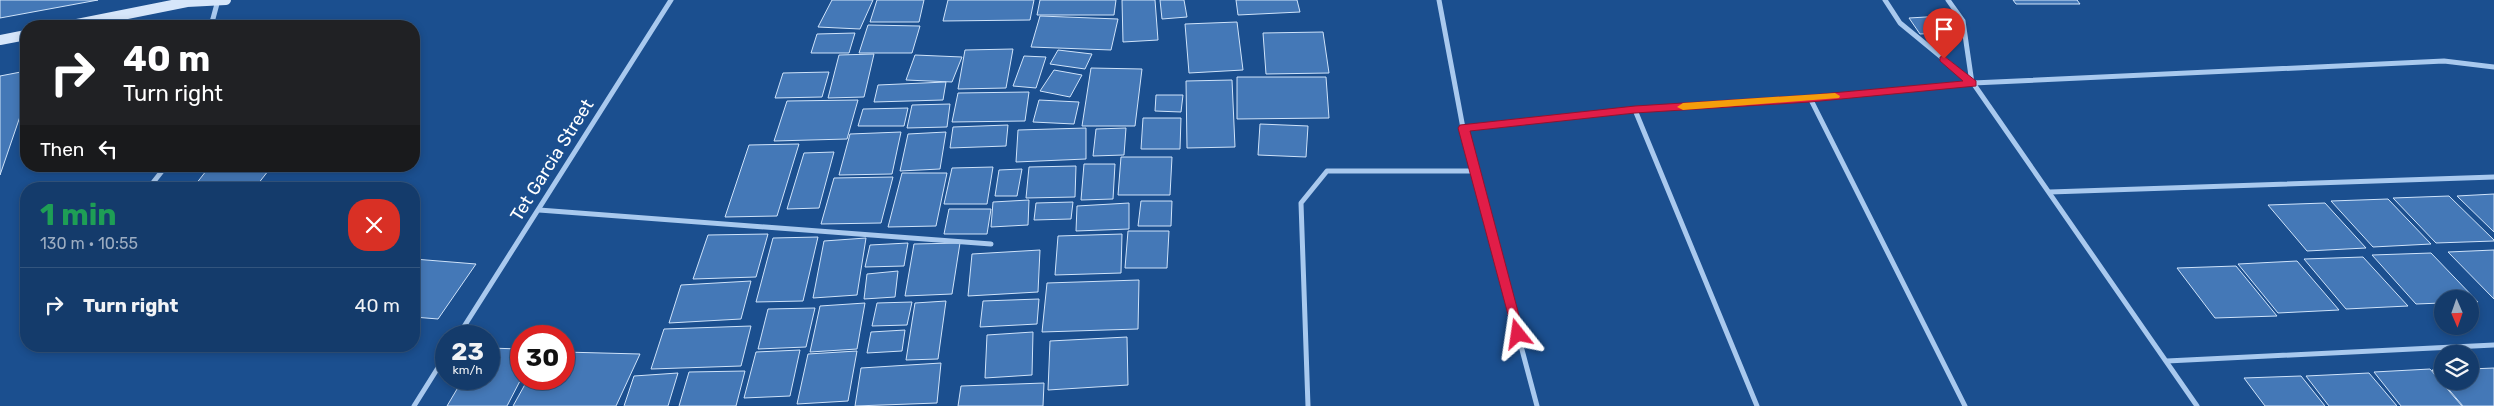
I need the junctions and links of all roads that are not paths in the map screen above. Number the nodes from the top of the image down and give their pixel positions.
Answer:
1 (218, 0) edge
2 (226, 0) edge
3 (671, 0) edge
4 (1439, 0) edge
5 (1886, 0) edge
6 (1948, 0) edge
7 (187, 1) edge
8 (96, 20) edge
9 (213, 20) edge
10 (20, 35) edge
11 (0, 40) edge
12 (2494, 67) edge
13 (1972, 83) junction
14 (1810, 98) junction
15 (1635, 110) junction
16 (1463, 128) junction
17 (161, 172) edge
18 (1475, 172) junction
19 (2494, 177) edge
20 (153, 182) edge
21 (2050, 192) junction
22 (539, 210) junction
23 (990, 244) dead end
24 (465, 325) edge
25 (2494, 345) edge
26 (2166, 361) junction
27 (435, 373) edge
28 (414, 406) edge
29 (1308, 406) edge
30 (1537, 406) edge
31 (1757, 406) edge
32 (1965, 406) edge
33 (2197, 406) edge

1 - 2 street
1 - 7 street
1 - 9 street
3 - 22 street, Tet Garcia Street
4 - 16 street
5 - 13 street
6 - 13 street
7 - 8 street
10 - 11 street
12 - 13 street
13 - 14 street
13 - 21 street
14 - 15 street
14 - 32 street
15 - 16 street
15 - 31 street
16 - 18 street
17 - 20 street
18 - 29 street
18 - 30 street
19 - 21 street
21 - 26 street
22 - 23 street
22 - 24 street, Tet Garcia Street
25 - 26 street
26 - 33 street
27 - 28 street

